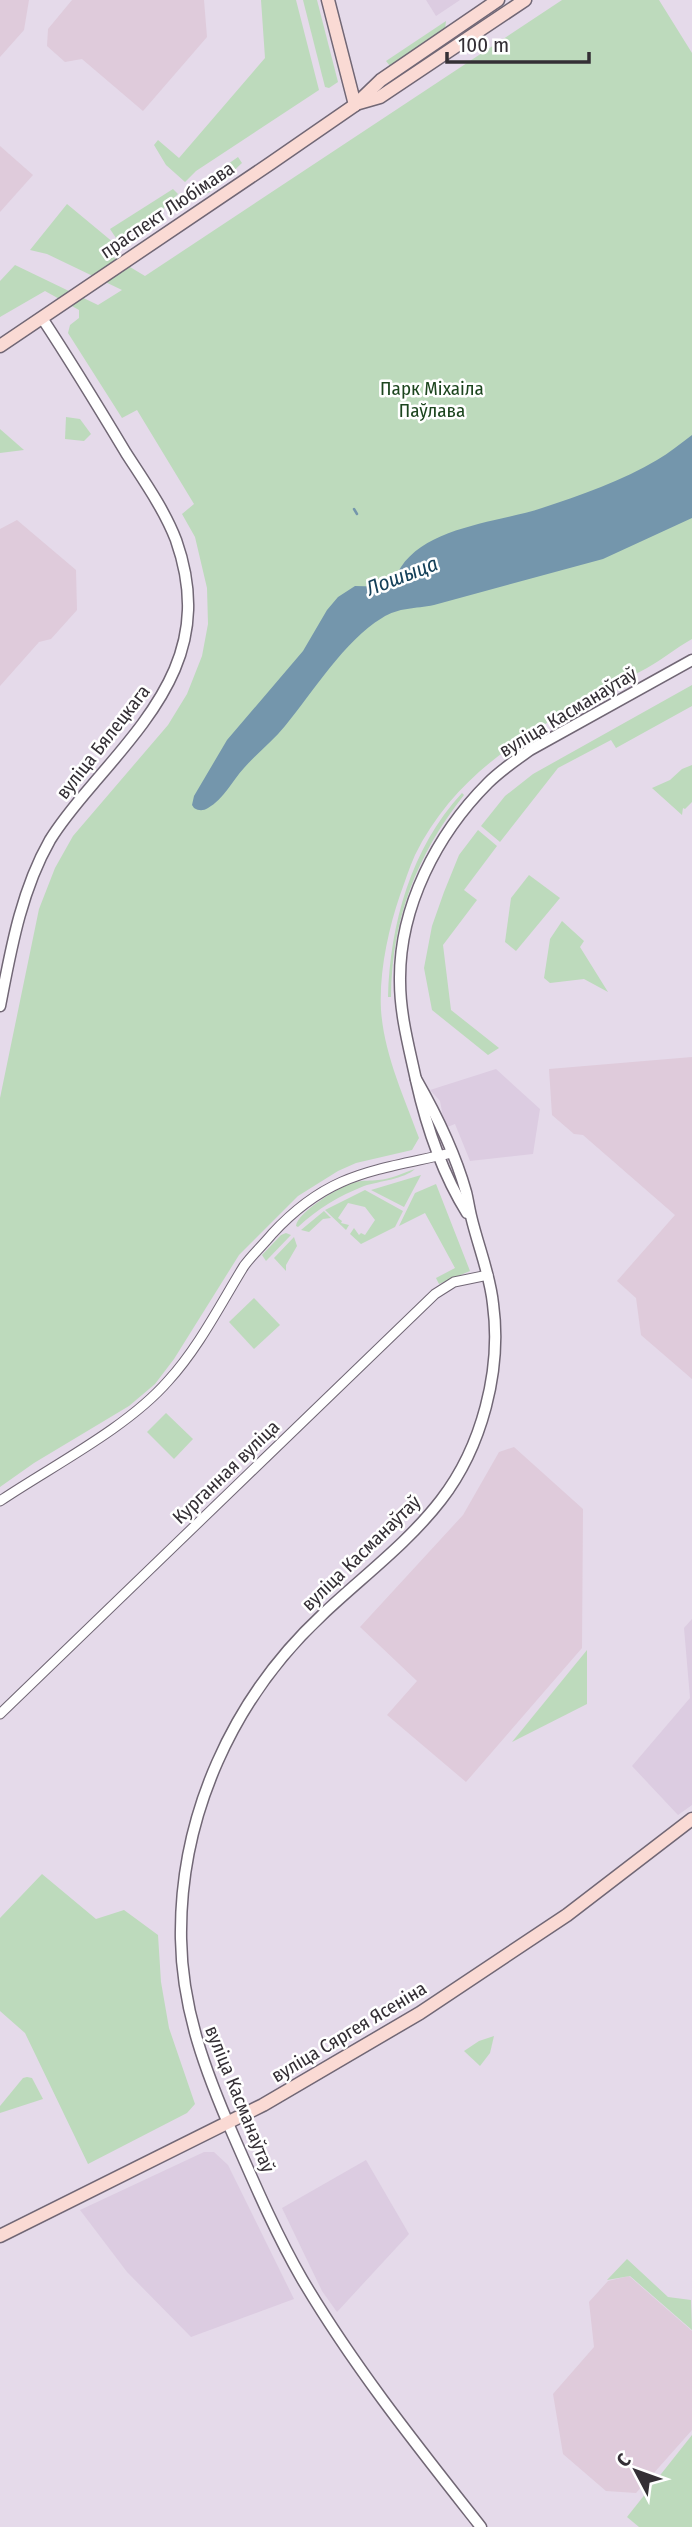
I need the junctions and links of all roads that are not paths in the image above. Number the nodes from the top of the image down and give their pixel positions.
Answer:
1 (328, 0) edge
2 (498, 0) edge
3 (525, 0) edge
4 (355, 105) junction
5 (42, 318) junction
6 (0, 346) edge
7 (692, 660) edge
8 (0, 1006) edge
9 (445, 1154) junction
10 (488, 1275) junction
11 (0, 1501) edge
12 (0, 1714) edge
13 (692, 1819) edge
14 (228, 2123) junction
15 (0, 2236) edge
16 (481, 2527) edge

1 - 4 main road
2 - 4 main road, праспект Любімава
3 - 4 main road, праспект Любімава
4 - 5 main road, праспект Любімава
5 - 6 main road, праспект Любімава
5 - 8 street, вуліца Бялецкага
7 - 9 street, вуліца Касманаўтаў
9 - 10 street, вуліца Касманаўтаў
9 - 11 street
10 - 12 street, Курганная вуліца
10 - 14 street, вуліца Касманаўтаў
13 - 14 main road, вуліца Сяргея Ясеніна
14 - 15 main road, вуліца Сяргея Ясеніна
14 - 16 street, вуліца Касманаўтаў

